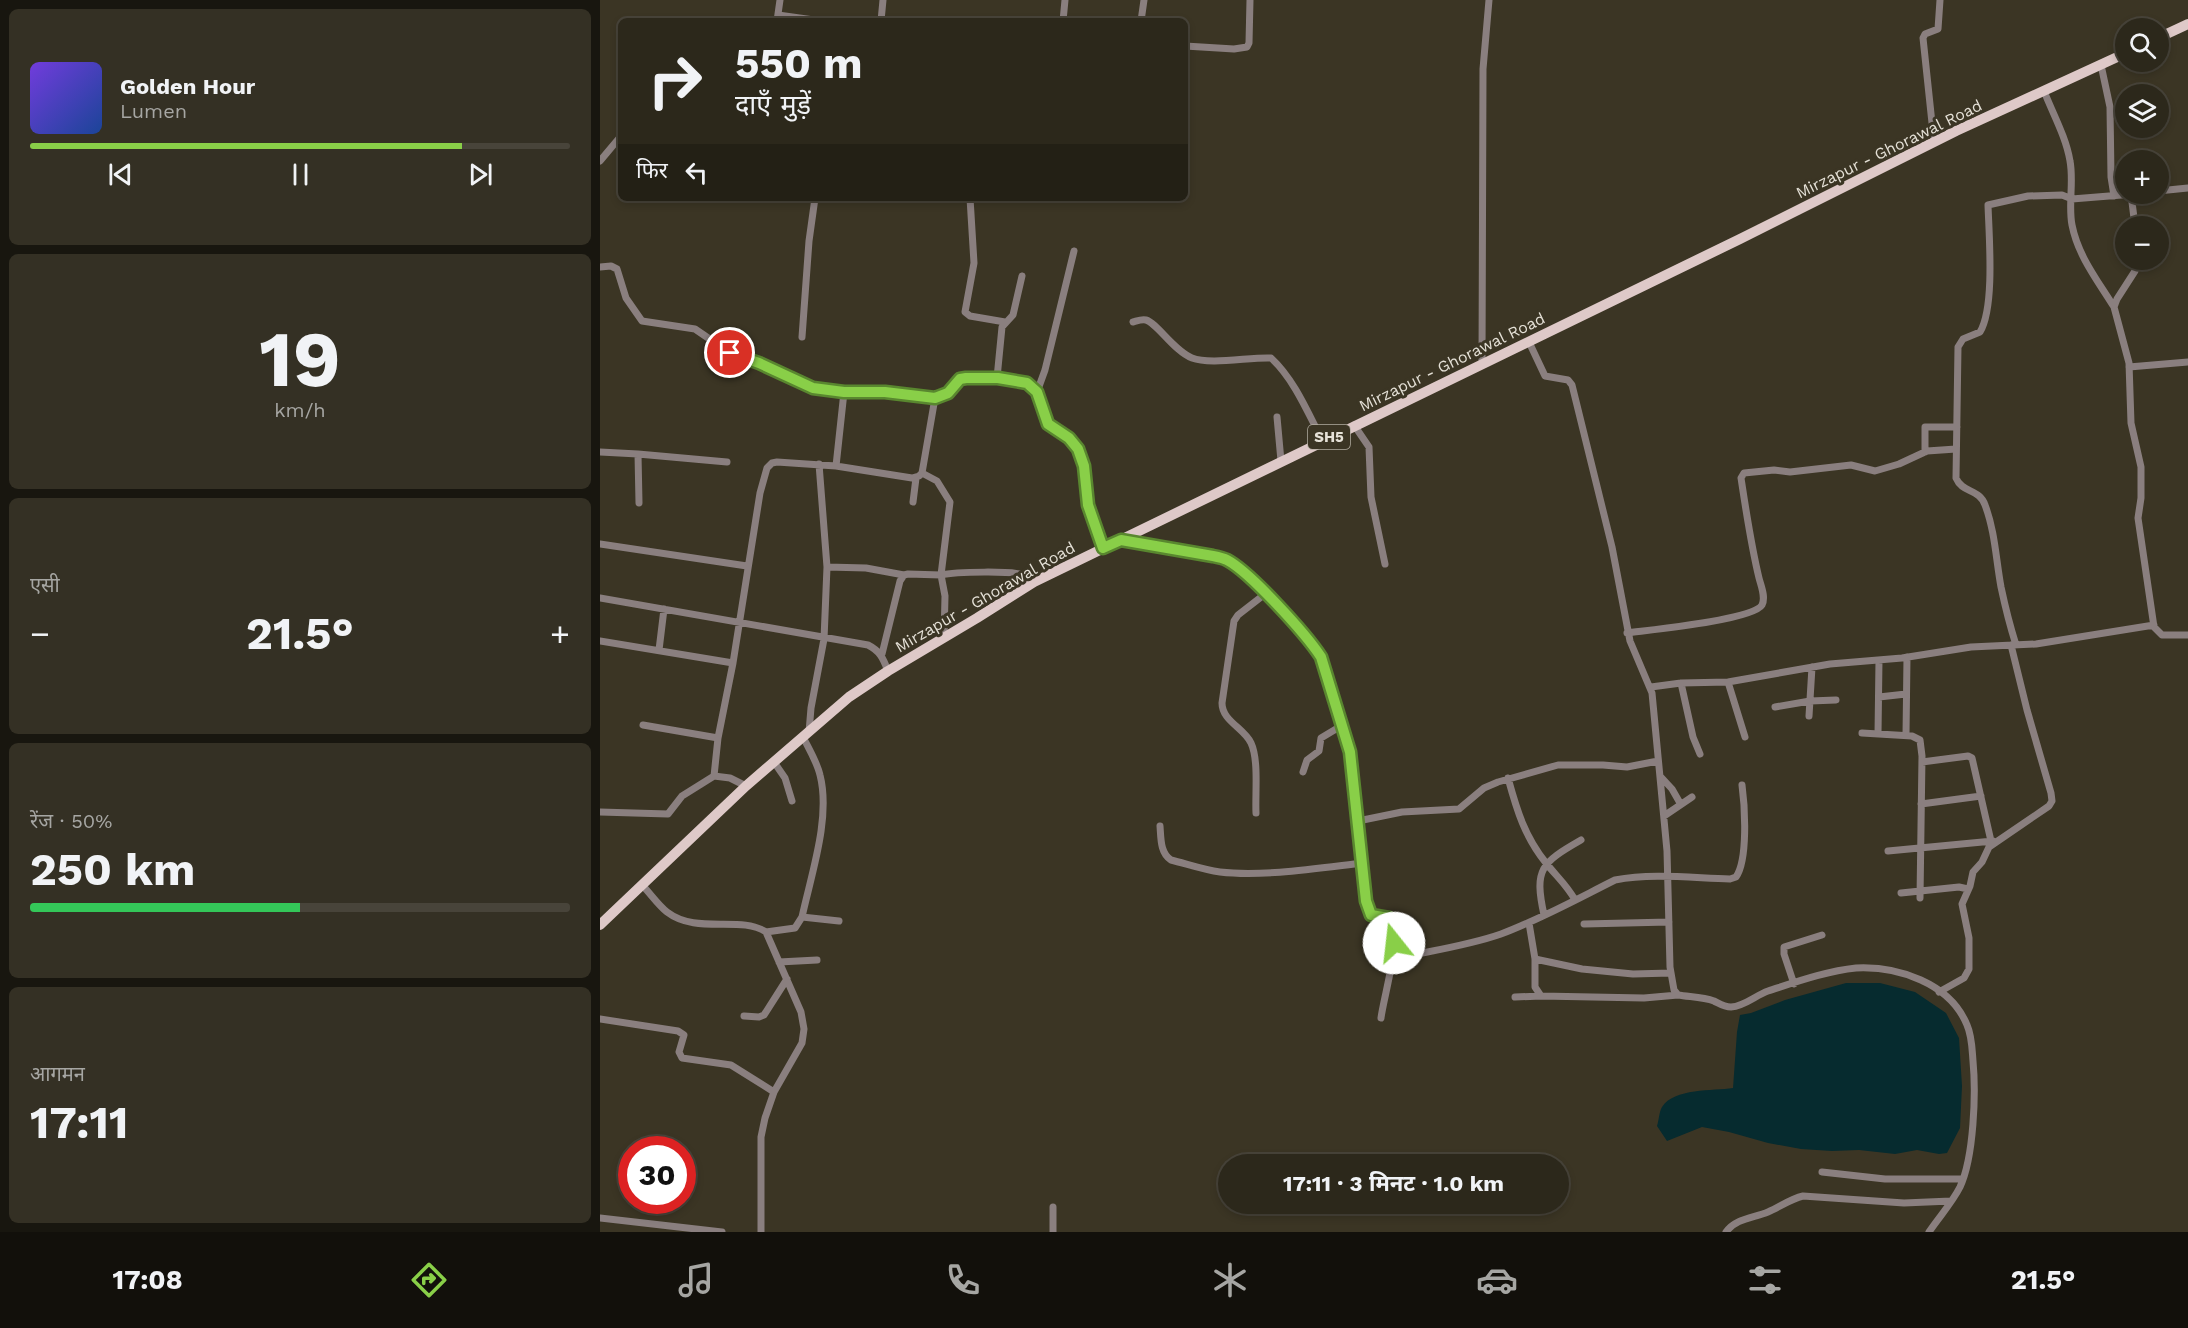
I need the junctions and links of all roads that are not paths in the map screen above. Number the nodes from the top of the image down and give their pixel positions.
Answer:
1 (780, 0) edge
2 (883, 0) edge
3 (1065, 0) edge
4 (1144, 0) edge
5 (1250, 0) edge
6 (1489, 0) edge
7 (1940, 0) edge
8 (778, 18) edge
9 (881, 18) edge
10 (1063, 18) edge
11 (1142, 18) edge
12 (2188, 24) edge
13 (2169, 33) edge
14 (1188, 46) edge
15 (2115, 58) edge
16 (2101, 65) junction
17 (2044, 92) junction
18 (618, 138) edge
19 (1934, 142) junction
20 (604, 150) edge
21 (600, 161) edge
22 (2188, 188) edge
23 (2169, 190) edge
24 (2114, 196) joint
25 (2072, 200) junction
26 (815, 201) edge
27 (970, 201) edge
28 (1074, 251) dead end
29 (600, 267) edge
30 (2135, 270) edge
31 (1022, 276) dead end
32 (2114, 307) junction
33 (1005, 322) junction
34 (1133, 322) dead end
35 (802, 337) dead end
36 (1529, 342) junction
37 (2188, 362) edge
38 (1482, 364) junction
39 (2129, 366) junction
40 (998, 378) junction
41 (844, 392) junction
42 (1037, 392) junction
43 (935, 398) junction
44 (1277, 417) dead end
45 (1354, 425) junction
46 (1957, 427) junction
47 (1322, 440) junction
48 (1956, 449) junction
49 (600, 452) edge
50 (1925, 452) junction
51 (638, 454) junction
52 (1281, 461) junction
53 (727, 462) dead end
54 (819, 464) junction
55 (836, 466) junction
56 (919, 475) junction
57 (913, 502) dead end
58 (639, 503) dead end
59 (1121, 540) junction
60 (600, 544) edge
61 (1103, 548) junction
62 (1385, 564) dead end
63 (747, 566) junction
64 (827, 567) junction
65 (904, 575) junction
66 (941, 575) junction
67 (1034, 582) junction
68 (1265, 594) junction
69 (600, 598) edge
70 (664, 609) junction
71 (739, 622) junction
72 (2154, 625) junction
73 (1628, 633) junction
74 (2188, 635) edge
75 (824, 639) junction
76 (944, 639) junction
77 (600, 641) edge
78 (2013, 645) junction
79 (659, 650) junction
80 (882, 654) junction
81 (1907, 657) junction
82 (1879, 660) junction
83 (732, 663) junction
84 (1812, 667) junction
85 (888, 671) junction
86 (1728, 682) junction
87 (1682, 683) junction
88 (1651, 687) junction
89 (1906, 694) junction
90 (1879, 698) junction
91 (1836, 700) dead end
92 (1810, 701) junction
93 (1775, 707) dead end
94 (1809, 716) dead end
95 (643, 725) dead end
96 (1341, 726) junction
97 (1862, 733) dead end
98 (806, 734) junction
99 (1878, 734) junction
100 (1906, 735) junction
101 (1744, 737) dead end
102 (718, 738) junction
103 (1700, 754) dead end
104 (1658, 761) junction
105 (774, 762) junction
106 (1922, 762) junction
107 (1303, 772) dead end
108 (1660, 775) junction
109 (714, 776) junction
110 (1508, 778) junction
111 (1742, 785) dead end
112 (746, 786) junction
113 (1981, 796) junction
114 (1692, 797) dead end
115 (792, 801) dead end
116 (1680, 803) junction
117 (1921, 804) junction
118 (600, 812) edge
119 (1256, 813) dead end
120 (1664, 816) junction
121 (1358, 821) junction
122 (1160, 826) dead end
123 (1581, 840) dead end
124 (1993, 841) junction
125 (1921, 847) junction
126 (1888, 851) dead end
127 (1363, 863) junction
128 (1546, 864) junction
129 (1668, 877) junction
130 (642, 885) junction
131 (1968, 890) junction
132 (1900, 893) dead end
133 (1920, 894) junction
134 (1575, 900) junction
135 (1544, 915) junction
136 (802, 917) junction
137 (839, 921) dead end
138 (1670, 922) junction
139 (1529, 923) junction
140 (1584, 924) dead end
141 (600, 925) edge
142 (766, 932) junction
143 (1822, 935) dead end
144 (1393, 959) junction
145 (1535, 959) junction
146 (818, 960) dead end
147 (779, 962) junction
148 (1671, 973) junction
149 (787, 979) junction
150 (1794, 984) junction
151 (1939, 992) junction
152 (1678, 995) junction
153 (1541, 996) junction
154 (1515, 997) dead end
155 (744, 1016) dead end
156 (1381, 1018) dead end
157 (600, 1020) edge
158 (774, 1092) junction
159 (1822, 1172) dead end
160 (1962, 1179) junction
161 (1951, 1201) junction
162 (1053, 1207) dead end
163 (600, 1218) edge
164 (722, 1232) edge
165 (761, 1232) edge
166 (1053, 1232) edge
167 (1726, 1232) edge
168 (1929, 1232) edge

1 - 8 street
2 - 9 street
3 - 10 street
4 - 11 street
5 - 14 street
6 - 38 street
7 - 19 street
12 - 13 main road
15 - 16 main road, Mirzapur - Ghorawal Road / SH5
16 - 17 main road, Mirzapur - Ghorawal Road / SH5
16 - 24 street
17 - 19 main road, Mirzapur - Ghorawal Road / SH5
17 - 25 street
18 - 20 street
19 - 36 main road, Mirzapur - Ghorawal Road / SH5
20 - 21 street
22 - 23 street
24 - 25 street
25 - 32 street
25 - 46 street
26 - 35 street
27 - 33 street
28 - 42 street
29 - 41 street
30 - 32 street
31 - 33 street
32 - 39 street
33 - 40 street
34 - 47 street
36 - 38 main road, Mirzapur - Ghorawal Road / SH5
36 - 73 street
37 - 39 street
38 - 45 main road, Mirzapur - Ghorawal Road / SH5
39 - 72 street
40 - 42 street
40 - 43 street
41 - 43 street
41 - 55 street
42 - 61 street
43 - 56 street
44 - 52 street
45 - 47 main road, Mirzapur - Ghorawal Road / SH5
45 - 62 street
46 - 48 street
46 - 50 street
47 - 52 main road, Mirzapur - Ghorawal Road / SH5
48 - 50 street
48 - 78 street
49 - 51 street
50 - 73 street
51 - 53 street
51 - 58 street
52 - 59 main road, Mirzapur - Ghorawal Road / SH5
54 - 55 street
54 - 63 street
54 - 64 street
55 - 56 street
56 - 57 street
56 - 66 street
59 - 61 main road, Mirzapur - Ghorawal Road / SH5
59 - 68 street
60 - 63 street
61 - 67 main road, Mirzapur - Ghorawal Road / SH5
63 - 71 street
64 - 65 street
64 - 75 street
65 - 66 street
65 - 80 street
66 - 67 street
66 - 76 street
67 - 76 main road, Mirzapur - Ghorawal Road / SH5
68 - 96 street
68 - 119 street
69 - 70 street
70 - 71 street
70 - 79 street
71 - 75 street
71 - 83 street
72 - 74 street
72 - 78 street
73 - 88 street
75 - 80 street
75 - 98 street
76 - 85 main road, Mirzapur - Ghorawal Road / SH5
77 - 79 street
78 - 81 street
78 - 124 street
79 - 83 street
80 - 85 street
81 - 82 street
81 - 89 street
82 - 84 street
82 - 90 street
83 - 102 street
84 - 86 street
84 - 92 street
85 - 98 main road, Mirzapur - Ghorawal Road / SH5
86 - 87 street
86 - 101 street
87 - 88 street
87 - 103 street
88 - 104 street
89 - 90 street
89 - 100 street
90 - 99 street
91 - 92 street
92 - 93 street
92 - 94 street
95 - 102 street
96 - 107 street
96 - 121 street
97 - 99 street
98 - 105 main road, Mirzapur - Ghorawal Road / SH5
98 - 136 street
99 - 100 street
100 - 106 street
102 - 109 street
104 - 108 street
104 - 110 street
105 - 112 main road, Mirzapur - Ghorawal Road / SH5
105 - 115 street
106 - 113 street
106 - 117 street
108 - 116 street
108 - 120 street
109 - 112 street
109 - 118 street
110 - 121 street
110 - 128 street
111 - 129 street
112 - 130 main road, Mirzapur - Ghorawal Road / SH5
113 - 117 street
113 - 124 street
114 - 116 street
116 - 120 street
117 - 125 street
120 - 129 street
121 - 127 street
122 - 127 street
123 - 128 street
124 - 125 street
124 - 131 street
125 - 126 street
125 - 133 street
127 - 144 street
128 - 134 street
128 - 135 street
129 - 134 street
129 - 138 street
130 - 141 main road, Mirzapur - Ghorawal Road / SH5
130 - 142 street
131 - 133 street
131 - 151 street
132 - 133 street
134 - 135 street
135 - 139 street
136 - 137 street
136 - 142 street
138 - 140 street
138 - 148 street
139 - 144 street
139 - 145 street
142 - 147 street
143 - 150 street
144 - 156 street
145 - 148 street
145 - 153 street
146 - 147 street
147 - 149 street
148 - 152 street
149 - 155 street
149 - 158 street
150 - 151 street
150 - 152 street
151 - 160 street
152 - 153 street
153 - 154 street
157 - 158 street
158 - 165 street
159 - 160 street
160 - 161 street
161 - 167 street
161 - 168 street
162 - 166 street
163 - 164 street

